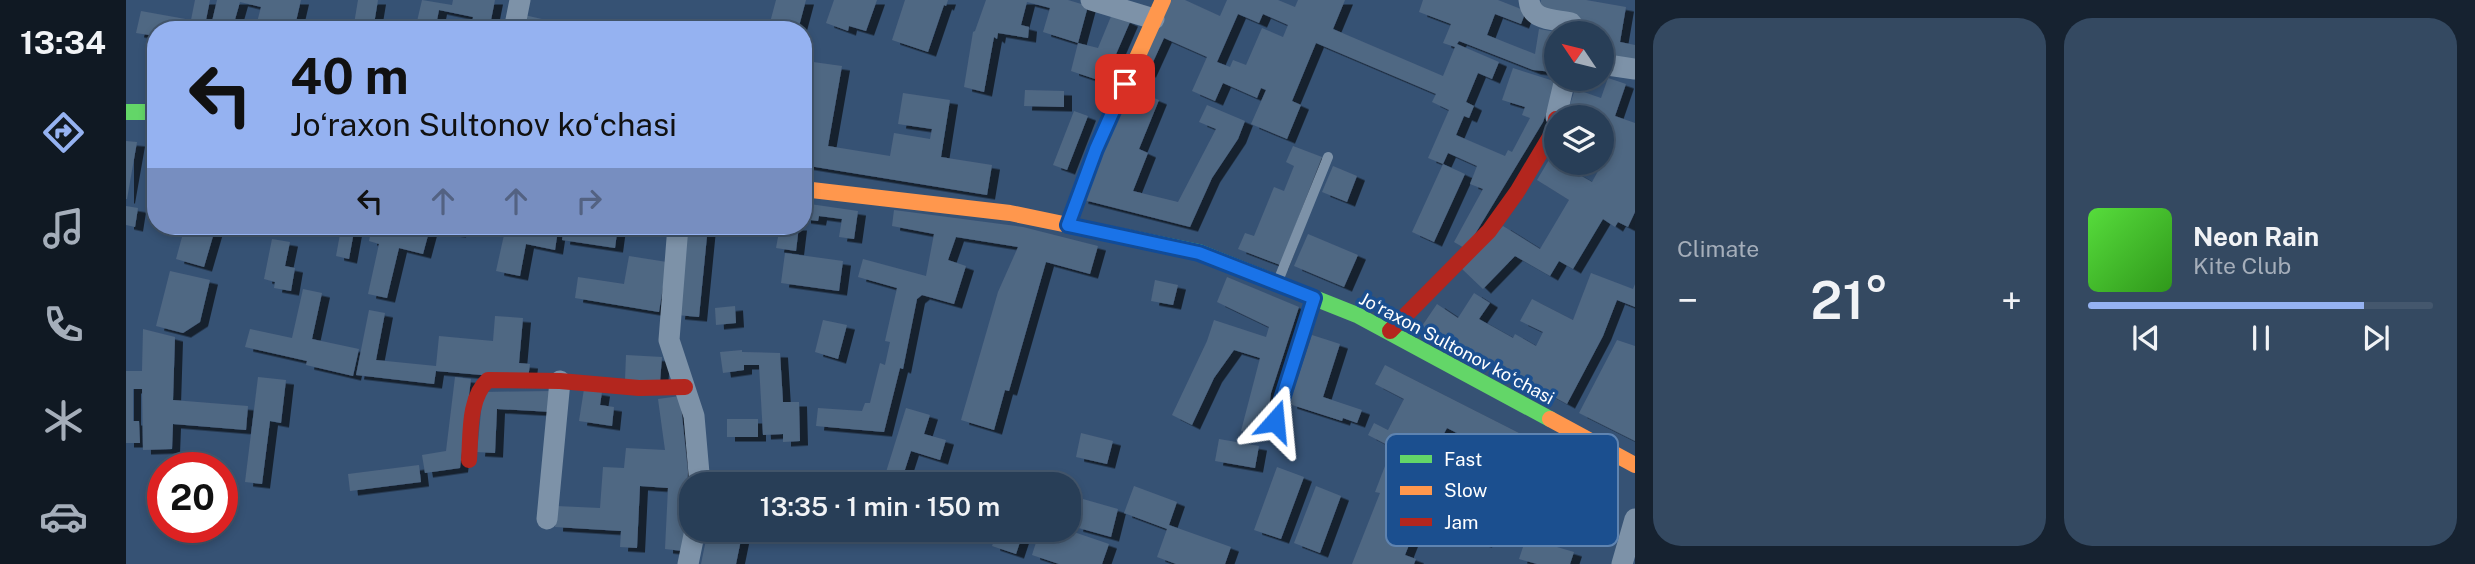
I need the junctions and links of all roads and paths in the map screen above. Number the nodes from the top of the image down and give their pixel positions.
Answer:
1 (520, 0) edge
2 (1091, 0) edge
3 (1529, 0) edge
4 (1159, 10) edge
5 (516, 21) edge
6 (1561, 21) edge
7 (1614, 66) edge
8 (1635, 69) edge
9 (126, 112) edge
10 (147, 112) edge
11 (1544, 146) edge
12 (1328, 157) dead end
13 (812, 190) edge
14 (1068, 225) junction
15 (677, 235) edge
16 (1277, 284) junction
17 (1314, 298) junction
18 (1390, 331) junction
19 (560, 381) junction
20 (685, 387) junction
21 (1275, 421) dead end
22 (1578, 434) edge
23 (1618, 456) edge
24 (469, 460) dead end
25 (1635, 465) edge
26 (699, 472) edge
27 (547, 519) dead end
28 (1635, 519) edge
29 (693, 542) edge
30 (688, 564) edge
31 (1622, 564) edge

1 - 5 street
2 - 4 street
3 - 6 street
4 - 14 street
7 - 8 street
9 - 10 street
11 - 18 street
12 - 16 lane
13 - 14 street, Joʻraxon Sultonov koʻchasi
14 - 16 street, Joʻraxon Sultonov koʻchasi
15 - 20 street
16 - 17 street, Joʻraxon Sultonov koʻchasi
17 - 18 street, Joʻraxon Sultonov koʻchasi
17 - 21 lane
18 - 22 street, Joʻraxon Sultonov koʻchasi
19 - 20 street
19 - 24 street
19 - 27 street
20 - 26 street
23 - 25 street, Joʻraxon Sultonov koʻchasi
28 - 31 street
29 - 30 street

